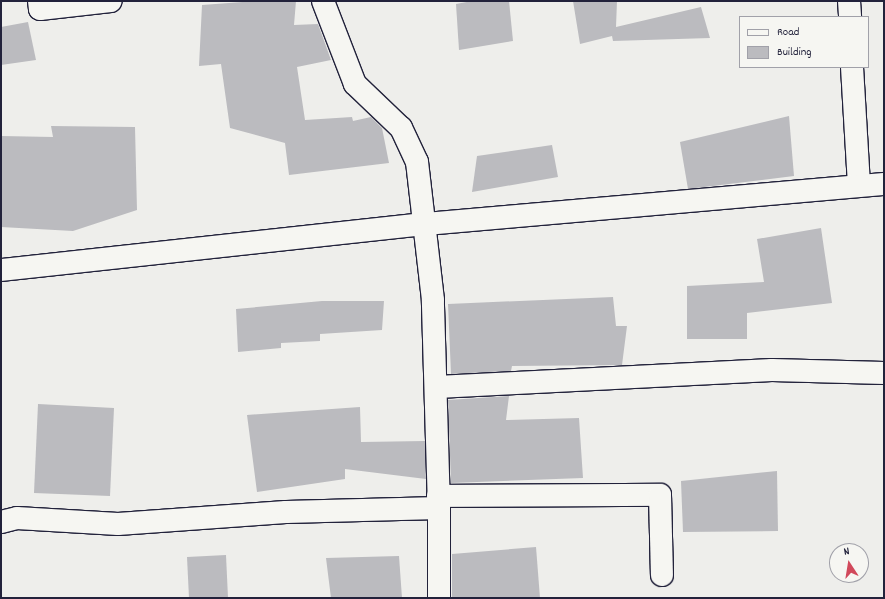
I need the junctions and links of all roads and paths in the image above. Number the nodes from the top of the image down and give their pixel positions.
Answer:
1 (39, 1) edge
2 (111, 1) edge
3 (849, 1) edge
4 (328, 3) edge
5 (850, 16) edge
6 (852, 68) edge
7 (884, 184) edge
8 (858, 186) junction
9 (425, 224) junction
10 (1, 270) edge
11 (884, 373) edge
12 (437, 387) junction
13 (439, 502) junction
14 (1, 522) edge
15 (662, 575) dead end
16 (438, 598) edge

1 - 2 street
3 - 5 street
4 - 9 street
6 - 8 street
7 - 8 street
8 - 9 street
9 - 10 street
9 - 12 street
11 - 12 street
12 - 13 street
13 - 14 street
13 - 15 street
13 - 16 street

